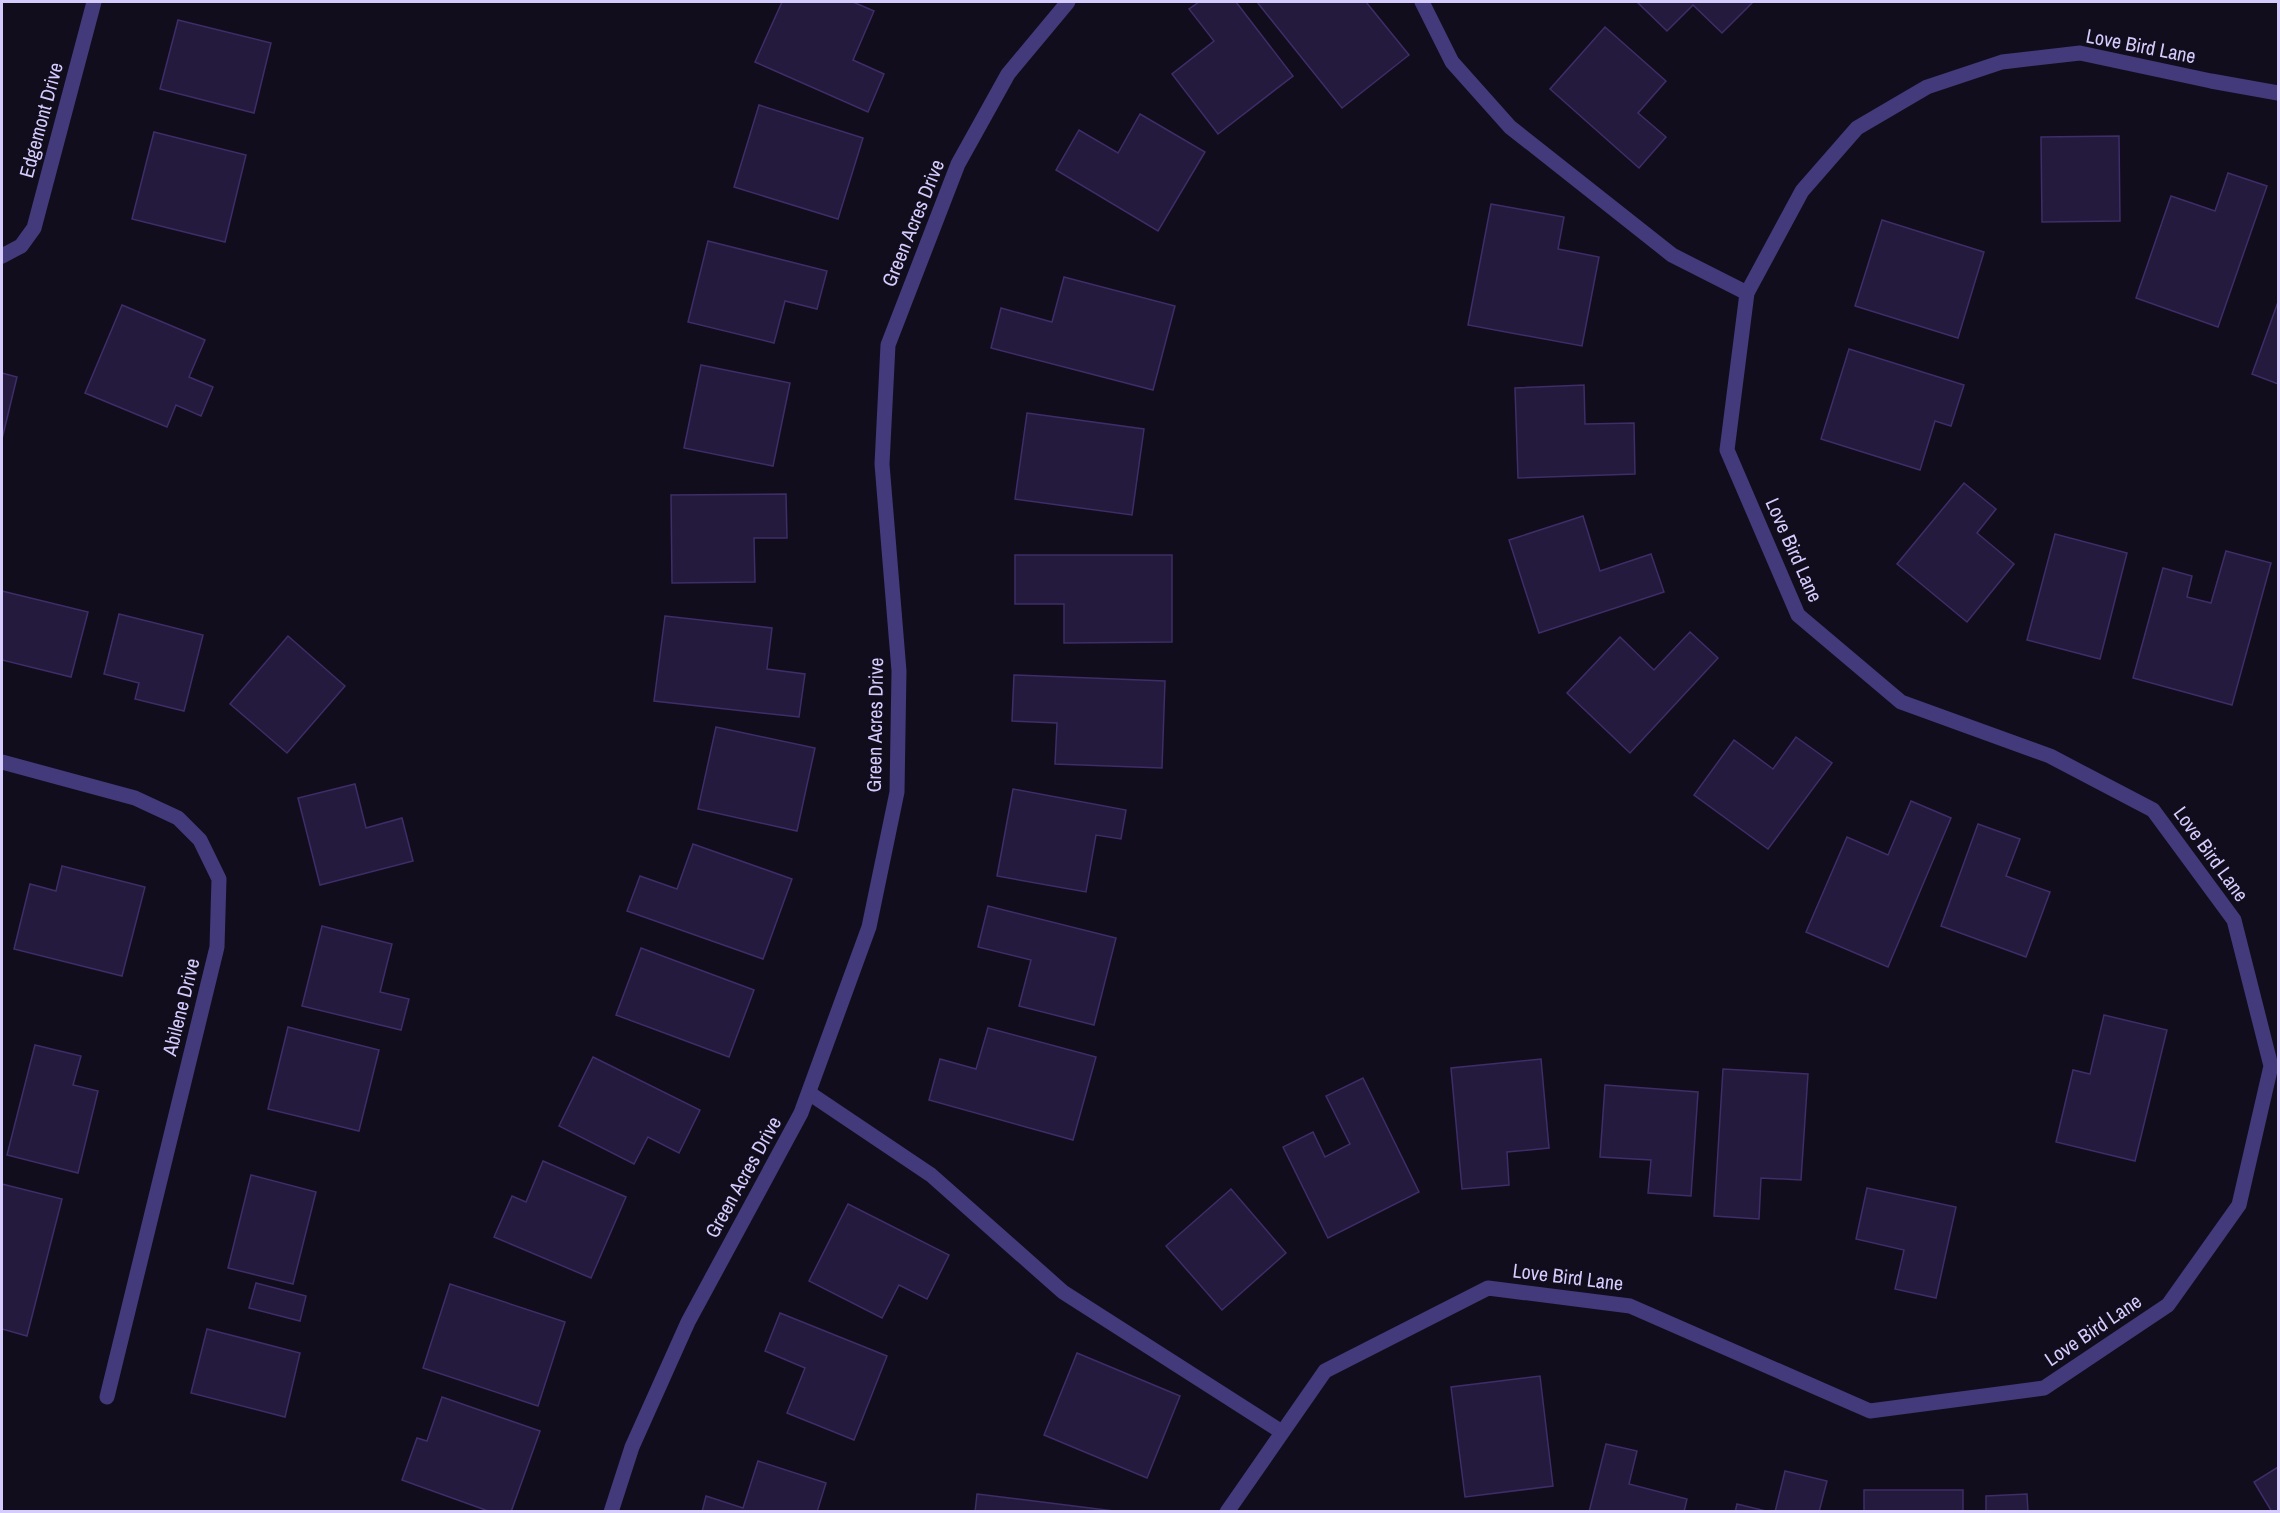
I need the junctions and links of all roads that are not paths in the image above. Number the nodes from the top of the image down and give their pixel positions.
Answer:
1 (94, 2) edge
2 (1068, 2) edge
3 (1422, 2) edge
4 (2278, 93) edge
5 (2, 256) edge
6 (1747, 293) junction
7 (2, 762) edge
8 (809, 1093) junction
9 (107, 1397) dead end
10 (1282, 1432) junction
11 (611, 1512) edge
12 (1227, 1512) edge

1 - 5 street, Edgemont Drive
2 - 8 street, Green Acres Drive
3 - 6 street
4 - 6 street, Love Bird Lane
6 - 10 street, Love Bird Lane
7 - 9 street, Abilene Drive
8 - 10 street
8 - 11 street, Green Acres Drive
10 - 12 street, Love Bird Lane

